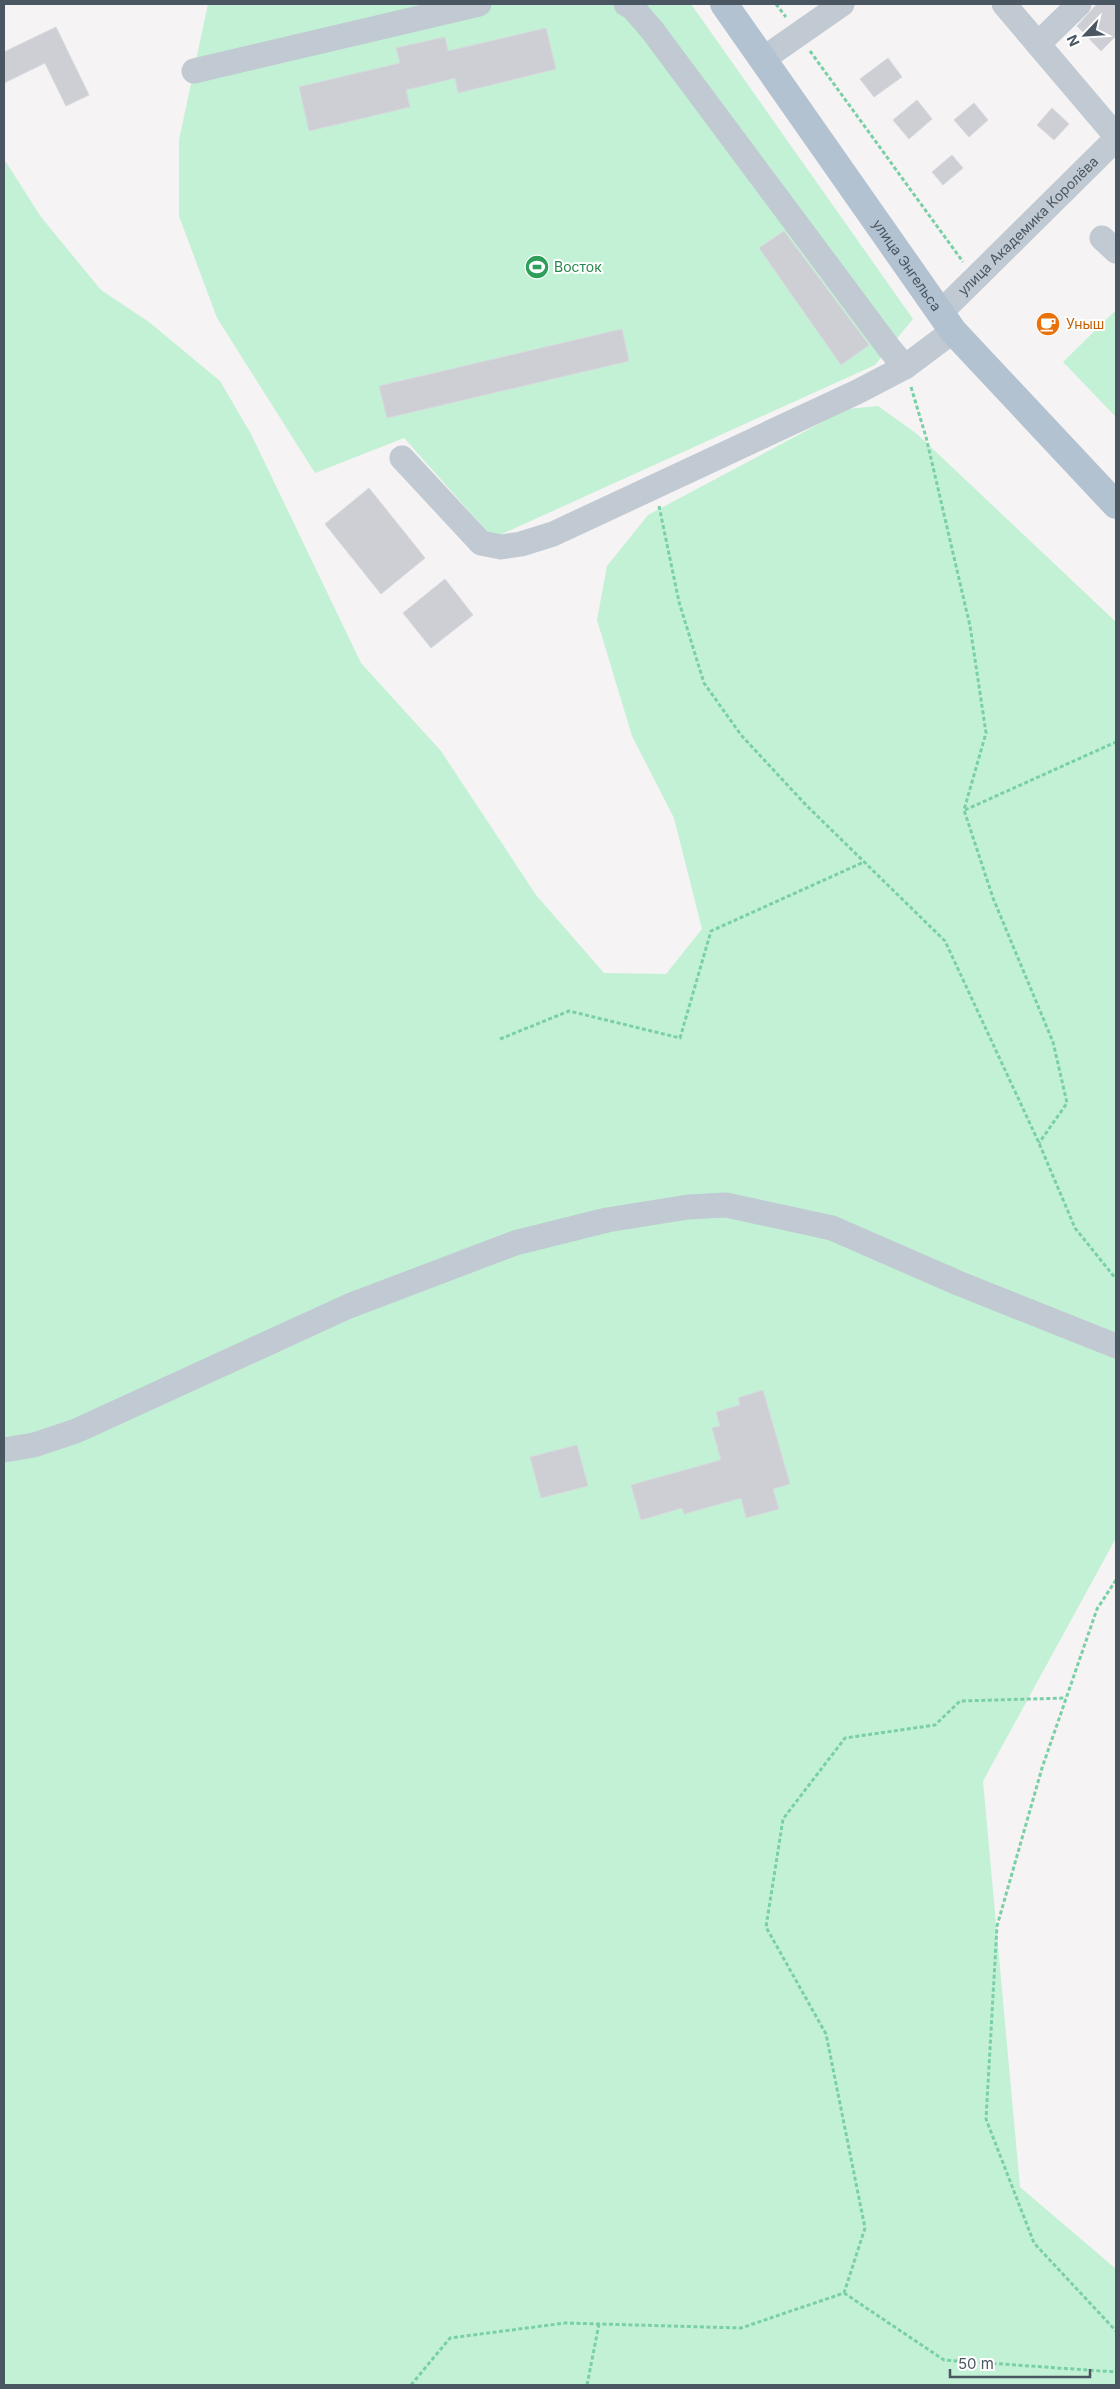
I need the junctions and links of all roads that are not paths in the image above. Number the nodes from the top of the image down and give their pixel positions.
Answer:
1 (480, 4) edge
2 (626, 4) edge
3 (724, 4) edge
4 (842, 4) edge
5 (1004, 4) edge
6 (1079, 4) edge
7 (415, 11) edge
8 (1038, 44) junction
9 (763, 59) junction
10 (194, 71) dead end
11 (1116, 138) edge
12 (947, 322) junction
13 (905, 367) junction
14 (402, 458) dead end
15 (1116, 505) edge
16 (1116, 1346) edge
17 (4, 1450) edge

1 - 7 street
2 - 13 street
3 - 9 main road, улица Энгельса
4 - 9 street
5 - 8 street
6 - 8 street
7 - 10 street
8 - 11 street
9 - 12 main road, улица Энгельса
11 - 12 street, улица Академика Королёва
12 - 13 street, улица Академика Королёва
12 - 15 main road, улица Энгельса
13 - 14 street, улица Академика Королёва
16 - 17 street

